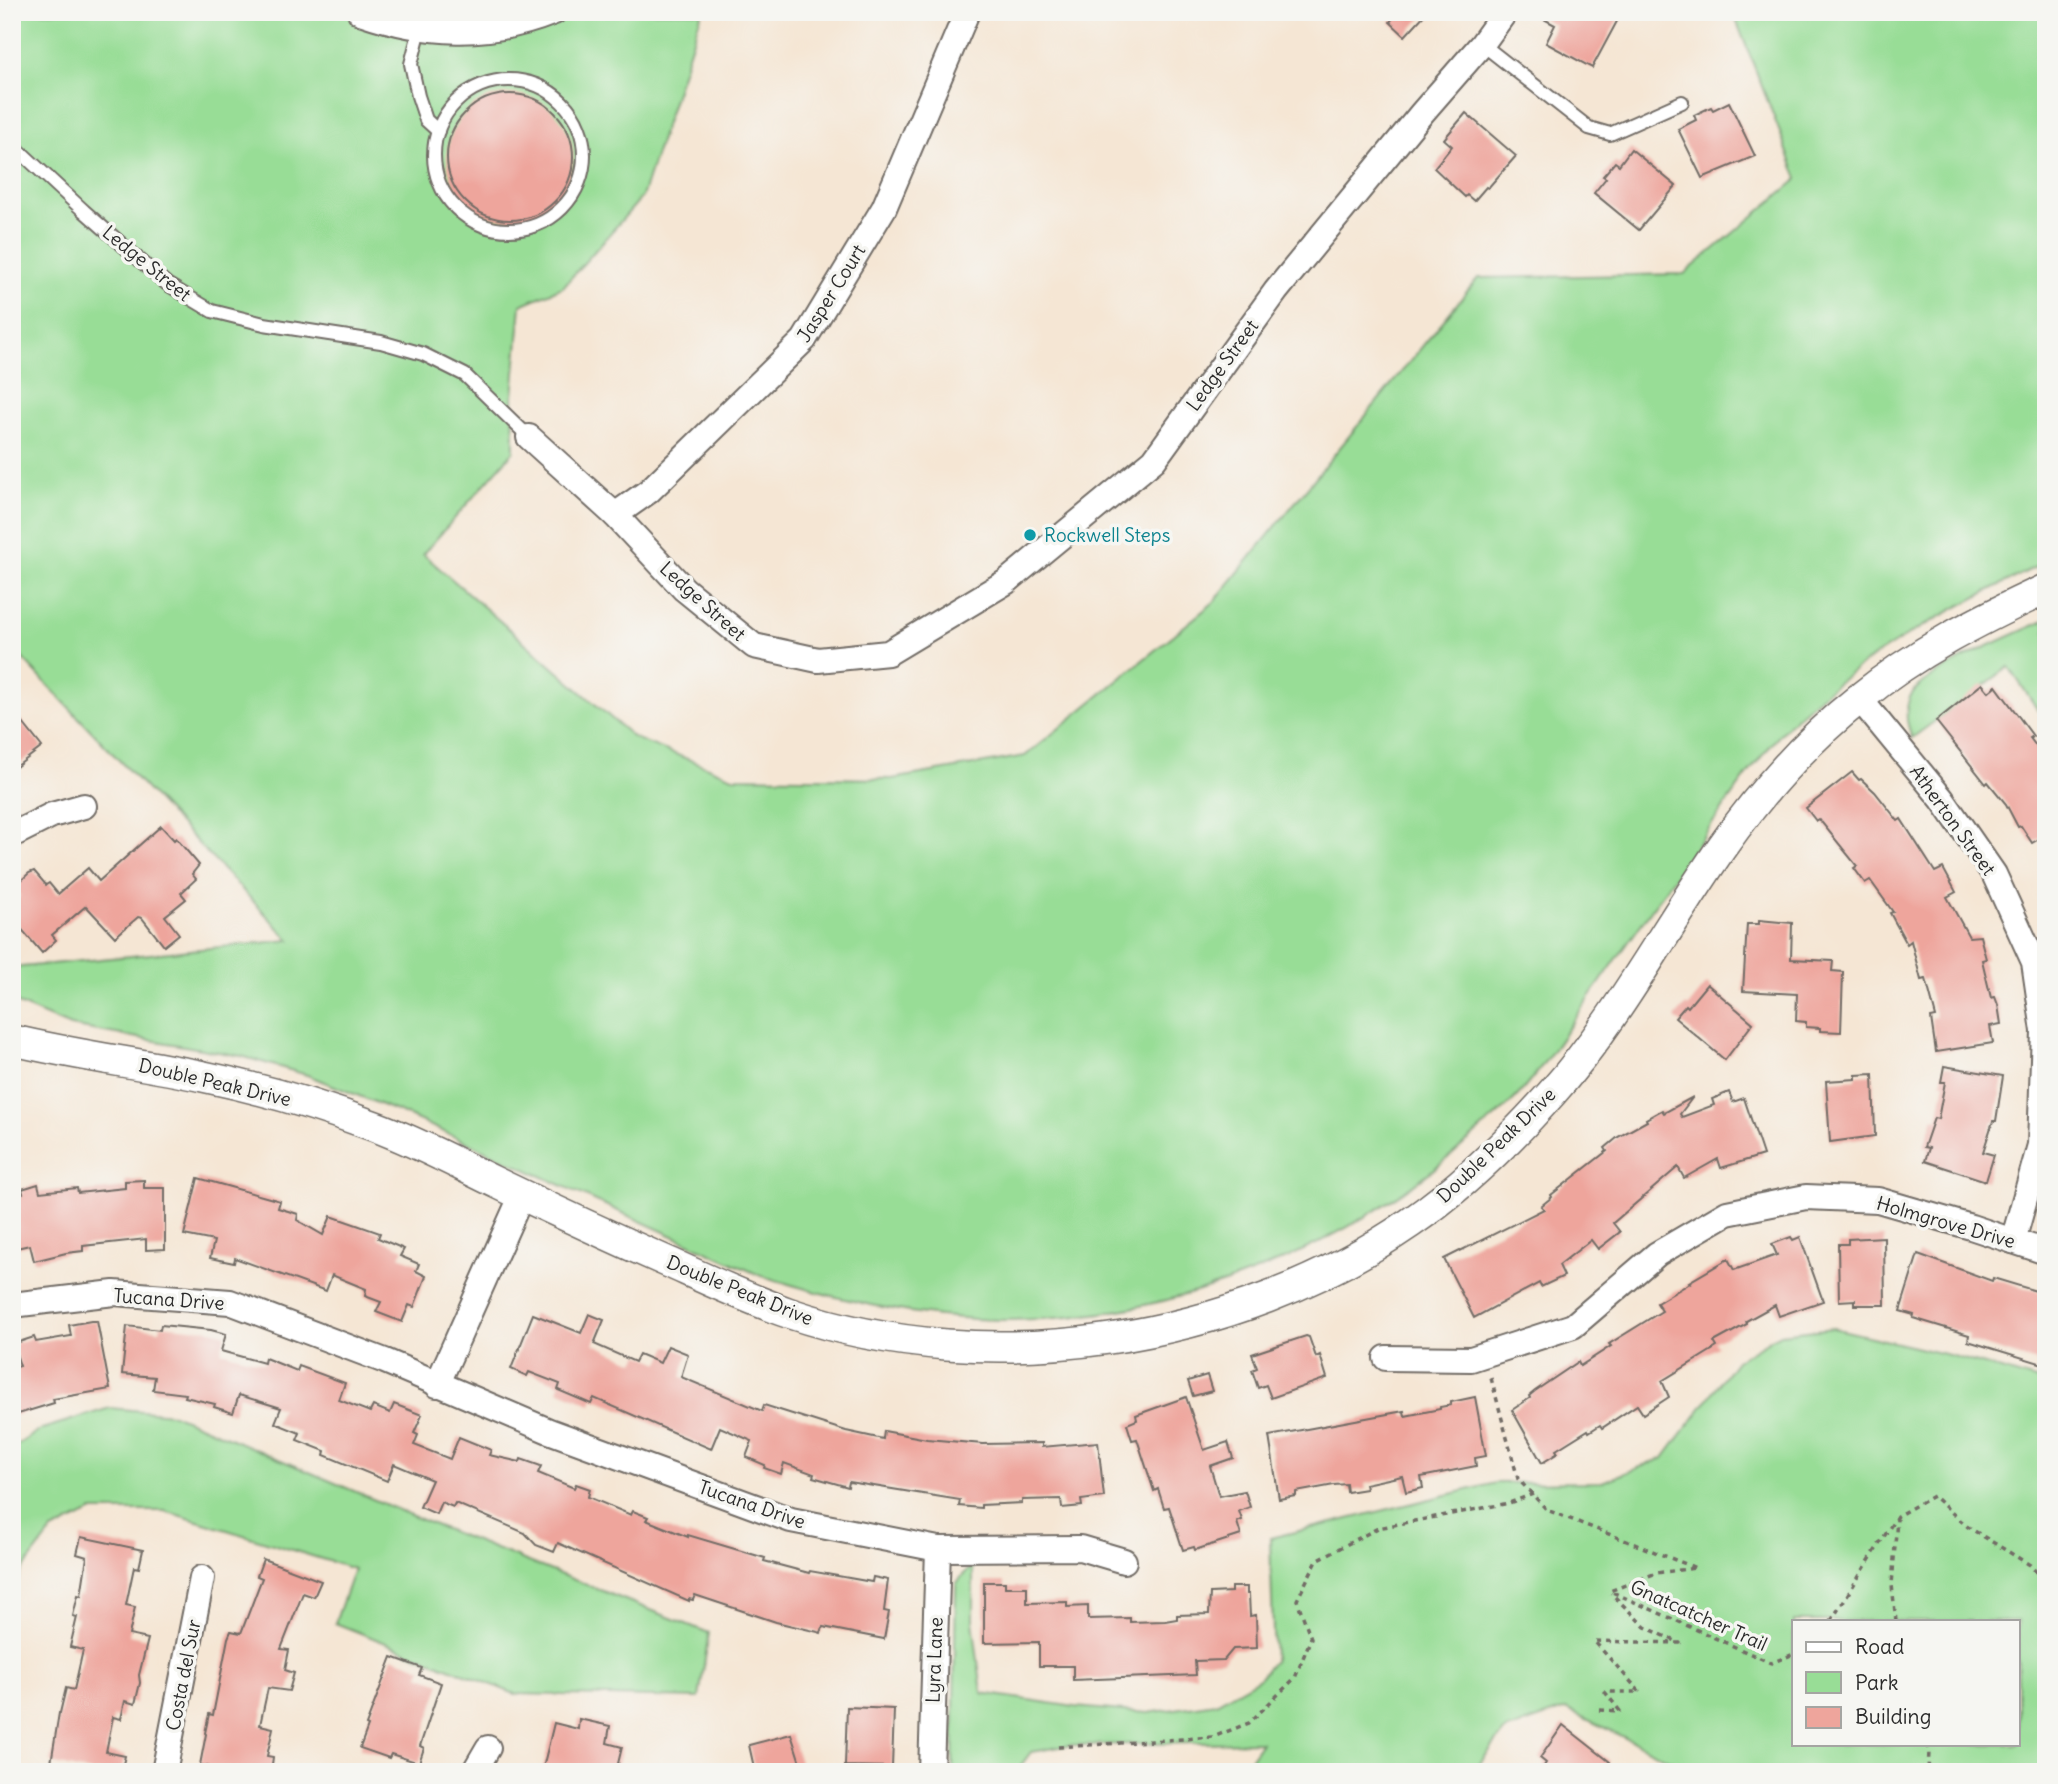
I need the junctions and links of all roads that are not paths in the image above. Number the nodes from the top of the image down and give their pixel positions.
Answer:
1 (360, 12) edge
2 (554, 12) edge
3 (967, 12) edge
4 (1506, 12) edge
5 (420, 29) junction
6 (1482, 44) junction
7 (1682, 102) dead end
8 (438, 131) junction
9 (12, 144) edge
10 (529, 437) joint
11 (615, 516) junction
12 (2046, 589) edge
13 (1859, 698) junction
14 (84, 806) dead end
15 (12, 835) edge
16 (12, 1040) edge
17 (522, 1195) junction
18 (2013, 1241) junction
19 (2046, 1252) edge
20 (12, 1306) edge
21 (1386, 1359) dead end
22 (437, 1385) junction
23 (938, 1549) junction
24 (1124, 1561) dead end
25 (202, 1578) dead end
26 (488, 1748) dead end
27 (164, 1772) edge
28 (474, 1772) edge
29 (931, 1772) edge

1 - 5 street
2 - 5 street
3 - 11 street, Jasper Court
4 - 6 street, Ledge Street
5 - 8 lane
6 - 7 lane
6 - 11 street, Ledge Street
8 - 8 lane
9 - 10 lane, Ledge Street
10 - 11 street, Ledge Street
12 - 13 street, Double Peak Drive
13 - 17 street, Double Peak Drive
13 - 18 street, Atherton Street
14 - 15 street
16 - 17 street, Double Peak Drive
17 - 22 street
18 - 19 street, Holmgrove Drive
18 - 21 street, Holmgrove Drive
20 - 22 street, Tucana Drive
22 - 23 street, Tucana Drive
23 - 24 street, Tucana Drive
23 - 29 street, Lyra Lane
25 - 27 street, Costa del Sur
26 - 28 street

